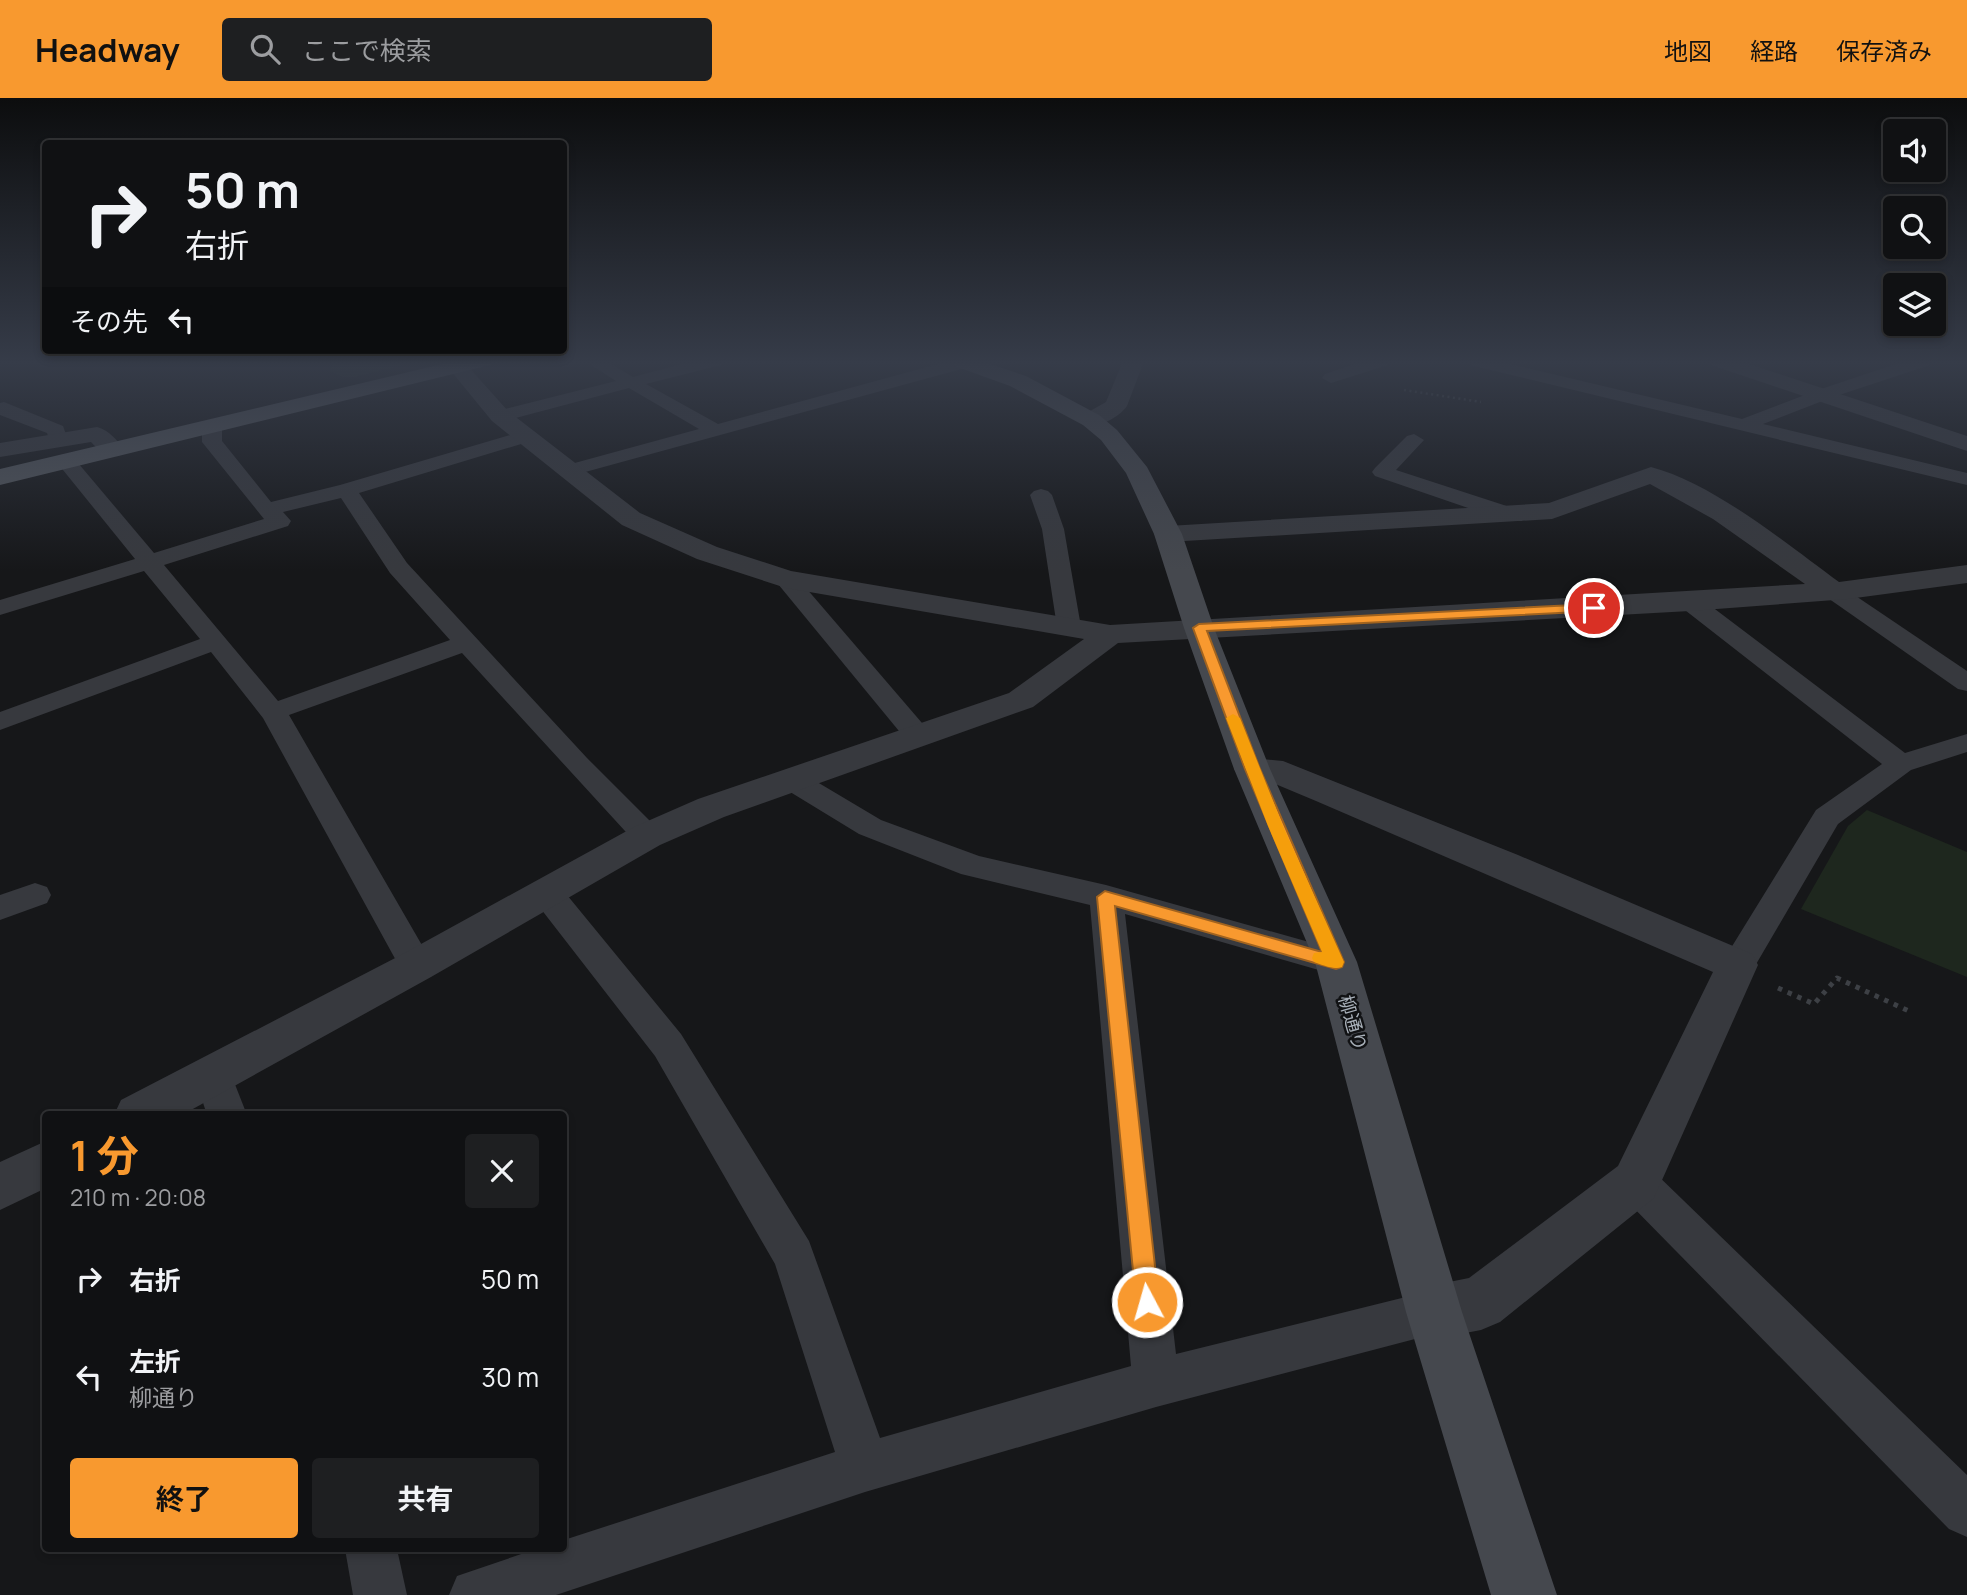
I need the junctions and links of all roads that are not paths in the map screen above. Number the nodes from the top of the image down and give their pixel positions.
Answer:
1 (56, 431) edge
2 (192, 431) edge
3 (212, 431) edge
4 (517, 431) edge
5 (712, 431) edge
6 (1104, 431) edge
7 (1768, 431) edge
8 (1929, 431) edge
9 (524, 437) junction
10 (1414, 440) dead end
11 (1967, 444) edge
12 (0, 450) edge
13 (112, 450) joint
14 (62, 451) junction
15 (566, 471) junction
16 (0, 477) edge
17 (1967, 479) edge
18 (347, 490) junction
19 (1041, 495) dead end
20 (266, 510) junction
21 (1514, 516) junction
22 (1168, 534) junction
23 (148, 561) junction
24 (1967, 574) edge
25 (786, 579) junction
26 (1833, 591) junction
27 (1690, 602) junction
28 (0, 608) edge
29 (1069, 626) junction
30 (1199, 628) junction
31 (1110, 634) junction
32 (215, 642) junction
33 (466, 643) junction
34 (1967, 683) edge
35 (272, 712) junction
36 (0, 722) edge
37 (918, 736) junction
38 (1967, 743) edge
39 (1901, 764) junction
40 (1252, 769) junction
41 (792, 780) junction
42 (647, 836) junction
43 (546, 892) junction
44 (35, 895) dead end
45 (1105, 897) junction
46 (0, 908) edge
47 (1336, 962) junction
48 (416, 966) junction
49 (1737, 967) junction
50 (214, 1075) junction
51 (146, 1111) edge
52 (226, 1111) edge
53 (42, 1165) edge
54 (1636, 1182) junction
55 (0, 1186) edge
56 (1434, 1312) junction
57 (1156, 1383) junction
58 (865, 1467) junction
59 (1967, 1511) edge
60 (372, 1552) edge
61 (380, 1595) edge
62 (476, 1595) edge
63 (1524, 1595) edge

1 - 14 lane
2 - 13 main road
3 - 20 lane
4 - 9 street
5 - 15 lane
6 - 22 street, 柳通り
7 - 17 lane
8 - 11 street
9 - 15 street
9 - 18 lane
10 - 21 lane
12 - 14 street
13 - 14 street
14 - 16 main road
14 - 23 lane
15 - 25 street
18 - 20 lane
18 - 33 lane
19 - 29 lane
20 - 23 lane
21 - 22 street
21 - 26 street
22 - 30 street, 柳通り
23 - 28 lane
23 - 32 lane
24 - 26 street
25 - 29 street
25 - 37 lane
26 - 27 street
26 - 34 lane
27 - 30 street
27 - 39 lane
29 - 31 street
30 - 31 street
30 - 40 street, 柳通り
31 - 37 street
32 - 35 lane
32 - 36 lane
33 - 35 lane
33 - 42 lane
35 - 48 lane
37 - 41 street
38 - 39 lane
39 - 49 lane
40 - 47 street, 柳通り
40 - 49 street
41 - 42 street
41 - 45 lane
42 - 43 street
43 - 48 street
43 - 58 lane
44 - 46 lane
45 - 47 lane
45 - 57 lane
47 - 56 street, 柳通り
48 - 50 street
49 - 54 street
50 - 51 street
50 - 52 lane
53 - 55 street
54 - 56 street
54 - 59 lane
56 - 57 lane
56 - 63 street, 柳通り
57 - 58 lane
58 - 62 lane
60 - 61 lane

